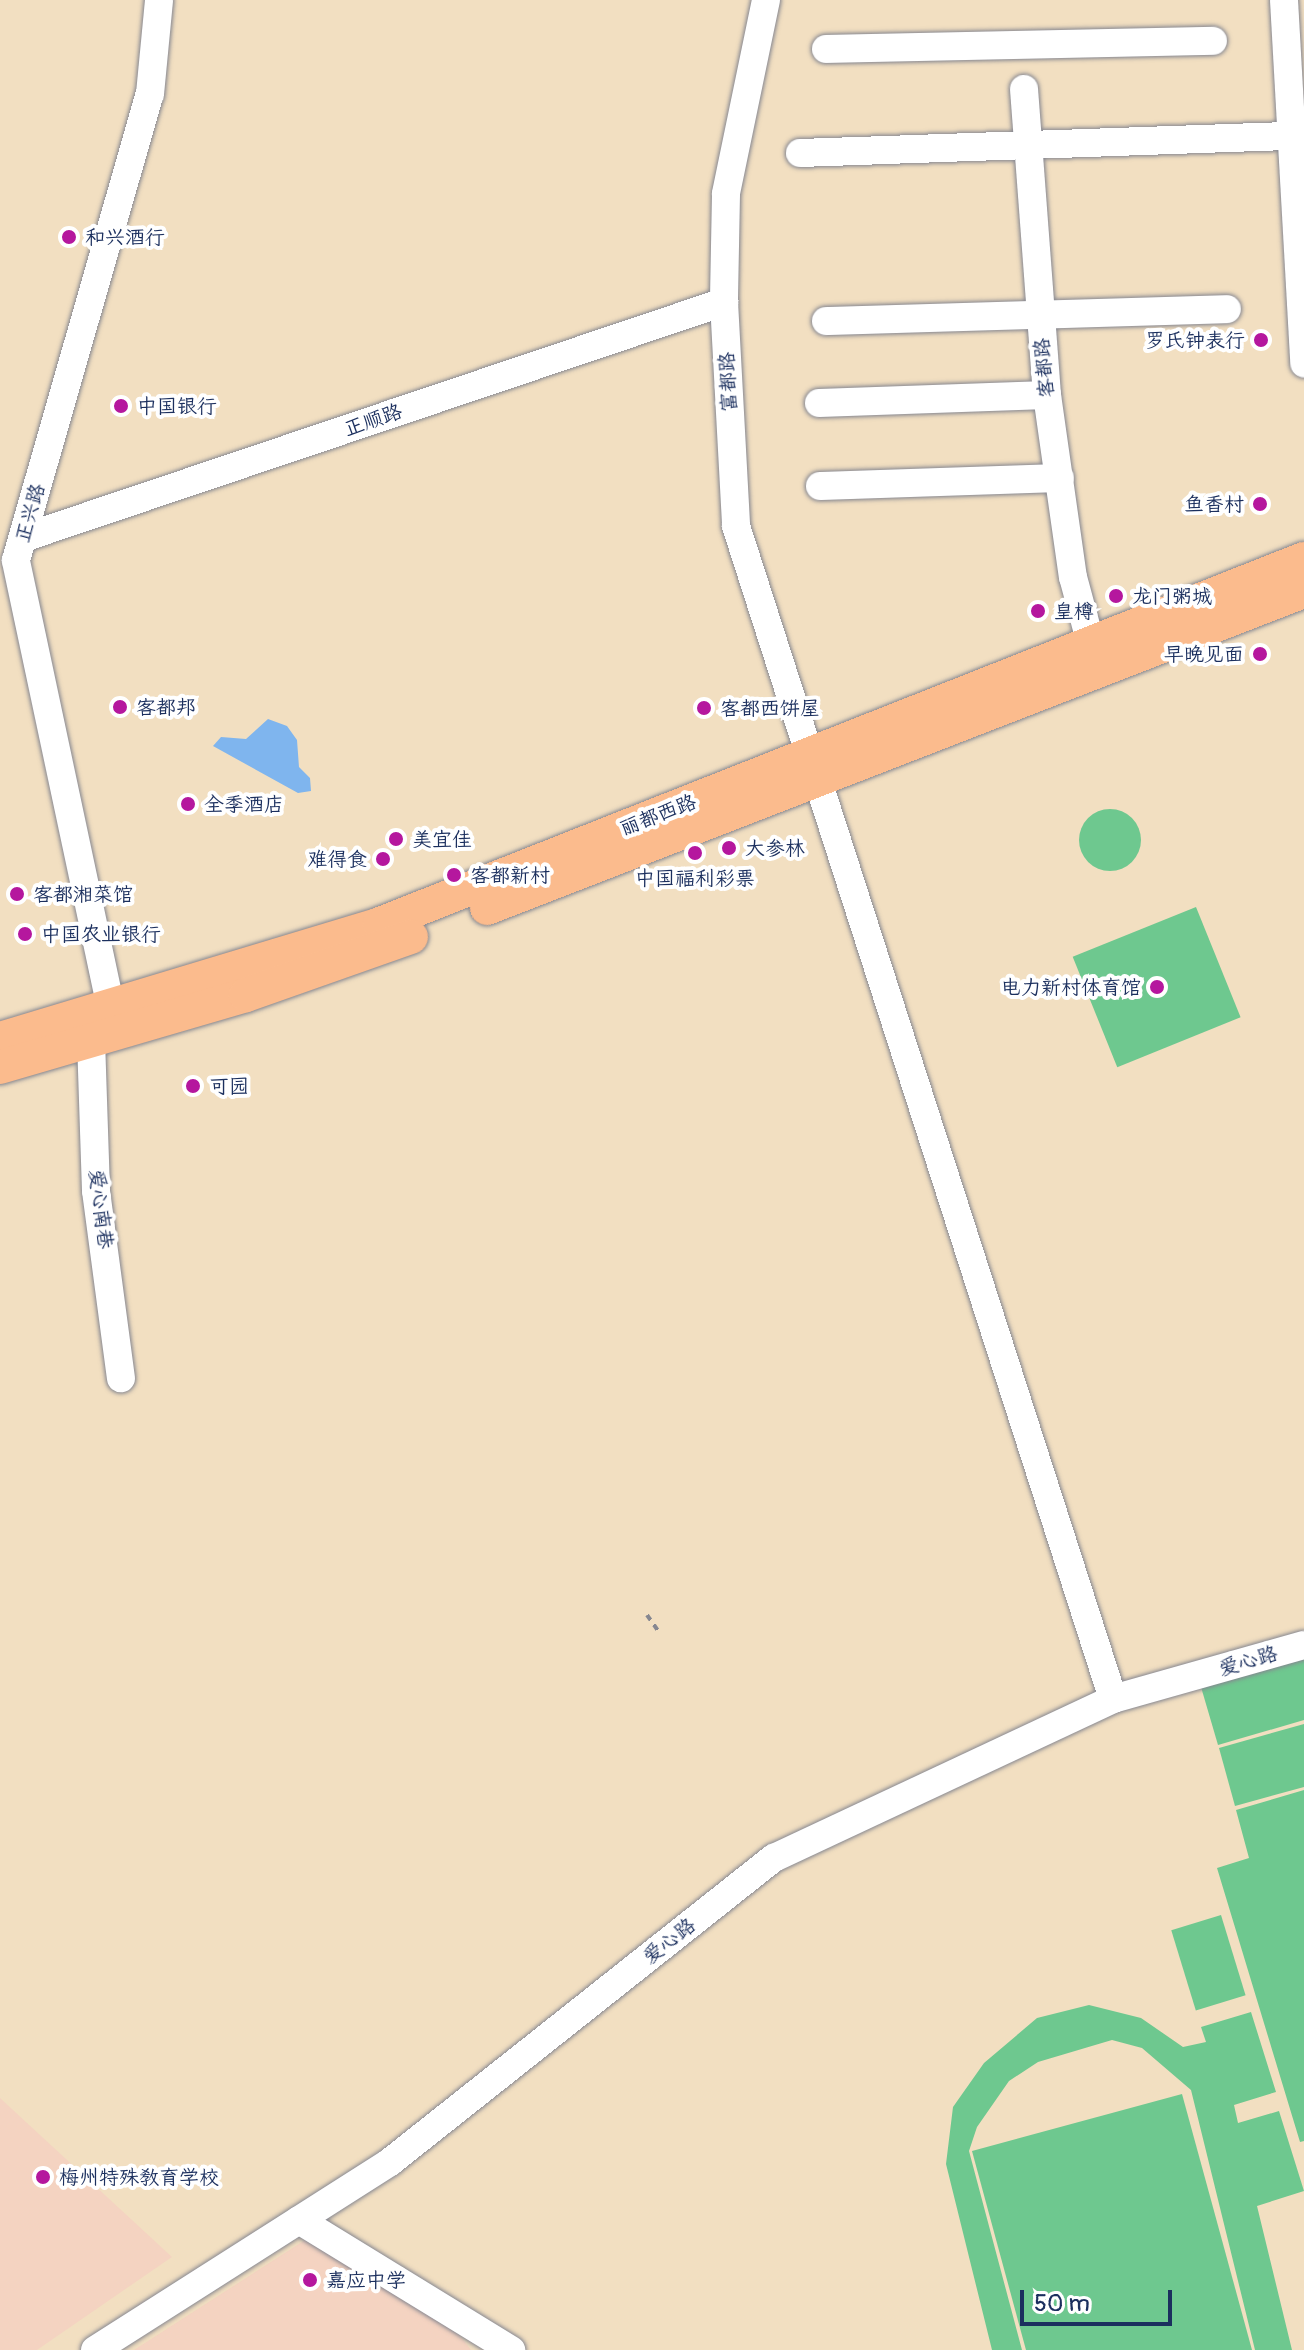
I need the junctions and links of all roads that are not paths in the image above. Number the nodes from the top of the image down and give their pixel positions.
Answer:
1 (159, 0) edge
2 (766, 0) edge
3 (1284, 0) edge
4 (1213, 41) dead end
5 (826, 49) dead end
6 (1024, 89) dead end
7 (1293, 136) junction
8 (1028, 143) junction
9 (800, 153) dead end
10 (724, 302) junction
11 (1227, 309) dead end
12 (1040, 315) junction
13 (826, 321) dead end
14 (1304, 363) edge
15 (1047, 395) junction
16 (819, 403) dead end
17 (1060, 478) junction
18 (820, 486) dead end
19 (23, 538) junction
20 (1304, 559) edge
21 (10, 580) edge
22 (1304, 591) edge
23 (1091, 644) junction
24 (817, 767) junction
25 (106, 1026) junction
26 (0, 1039) edge
27 (0, 1067) edge
28 (121, 1378) dead end
29 (1304, 1645) edge
30 (1113, 1699) junction
31 (299, 2220) junction
32 (95, 2350) edge
33 (511, 2350) edge

1 - 19 street, 正兴路
2 - 10 street, 富都路
3 - 7 street
4 - 5 street
6 - 8 street, 客都路
7 - 8 street
7 - 14 street
8 - 9 street
8 - 12 street, 客都路
10 - 19 street, 正顺路
10 - 24 street, 富都路
11 - 12 street
12 - 13 street
12 - 15 street, 客都路
15 - 16 street
15 - 17 street, 客都路
17 - 18 street
17 - 23 street, 客都路
19 - 21 street, 正兴路
20 - 23 main road, 丽都西路
21 - 25 street, 正兴路
22 - 24 main road, 丽都西路
23 - 24 main road, 丽都西路
24 - 25 main road, 丽都西路
24 - 30 street, 富都路
25 - 26 main road, 丽都西路
25 - 27 main road, 丽都西路
25 - 28 street, 爱心南巷
29 - 30 street, 爱心路
30 - 31 street, 爱心路
31 - 32 street, 爱心路
31 - 33 street

